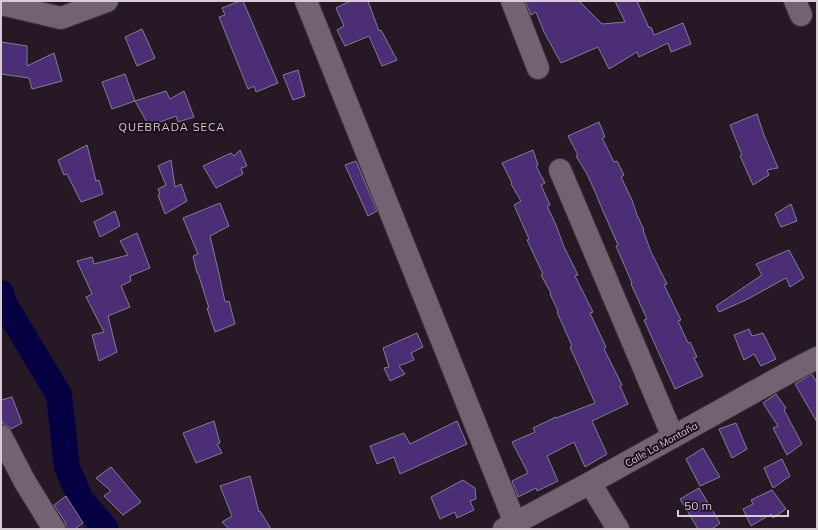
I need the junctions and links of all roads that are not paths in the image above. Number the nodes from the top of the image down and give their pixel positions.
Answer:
1 (107, 1) edge
2 (306, 1) edge
3 (512, 1) edge
4 (1, 4) edge
5 (538, 68) dead end
6 (560, 170) dead end
7 (817, 358) edge
8 (1, 436) edge
9 (673, 437) junction
10 (590, 483) junction
11 (509, 526) edge
12 (54, 529) edge
13 (618, 529) edge

1 - 4 street
2 - 11 street
3 - 5 street
6 - 9 street
7 - 9 street, Calle La Montaña
8 - 12 street
9 - 10 street, Calle La Montaña
10 - 11 street, Calle La Montaña
10 - 13 street

